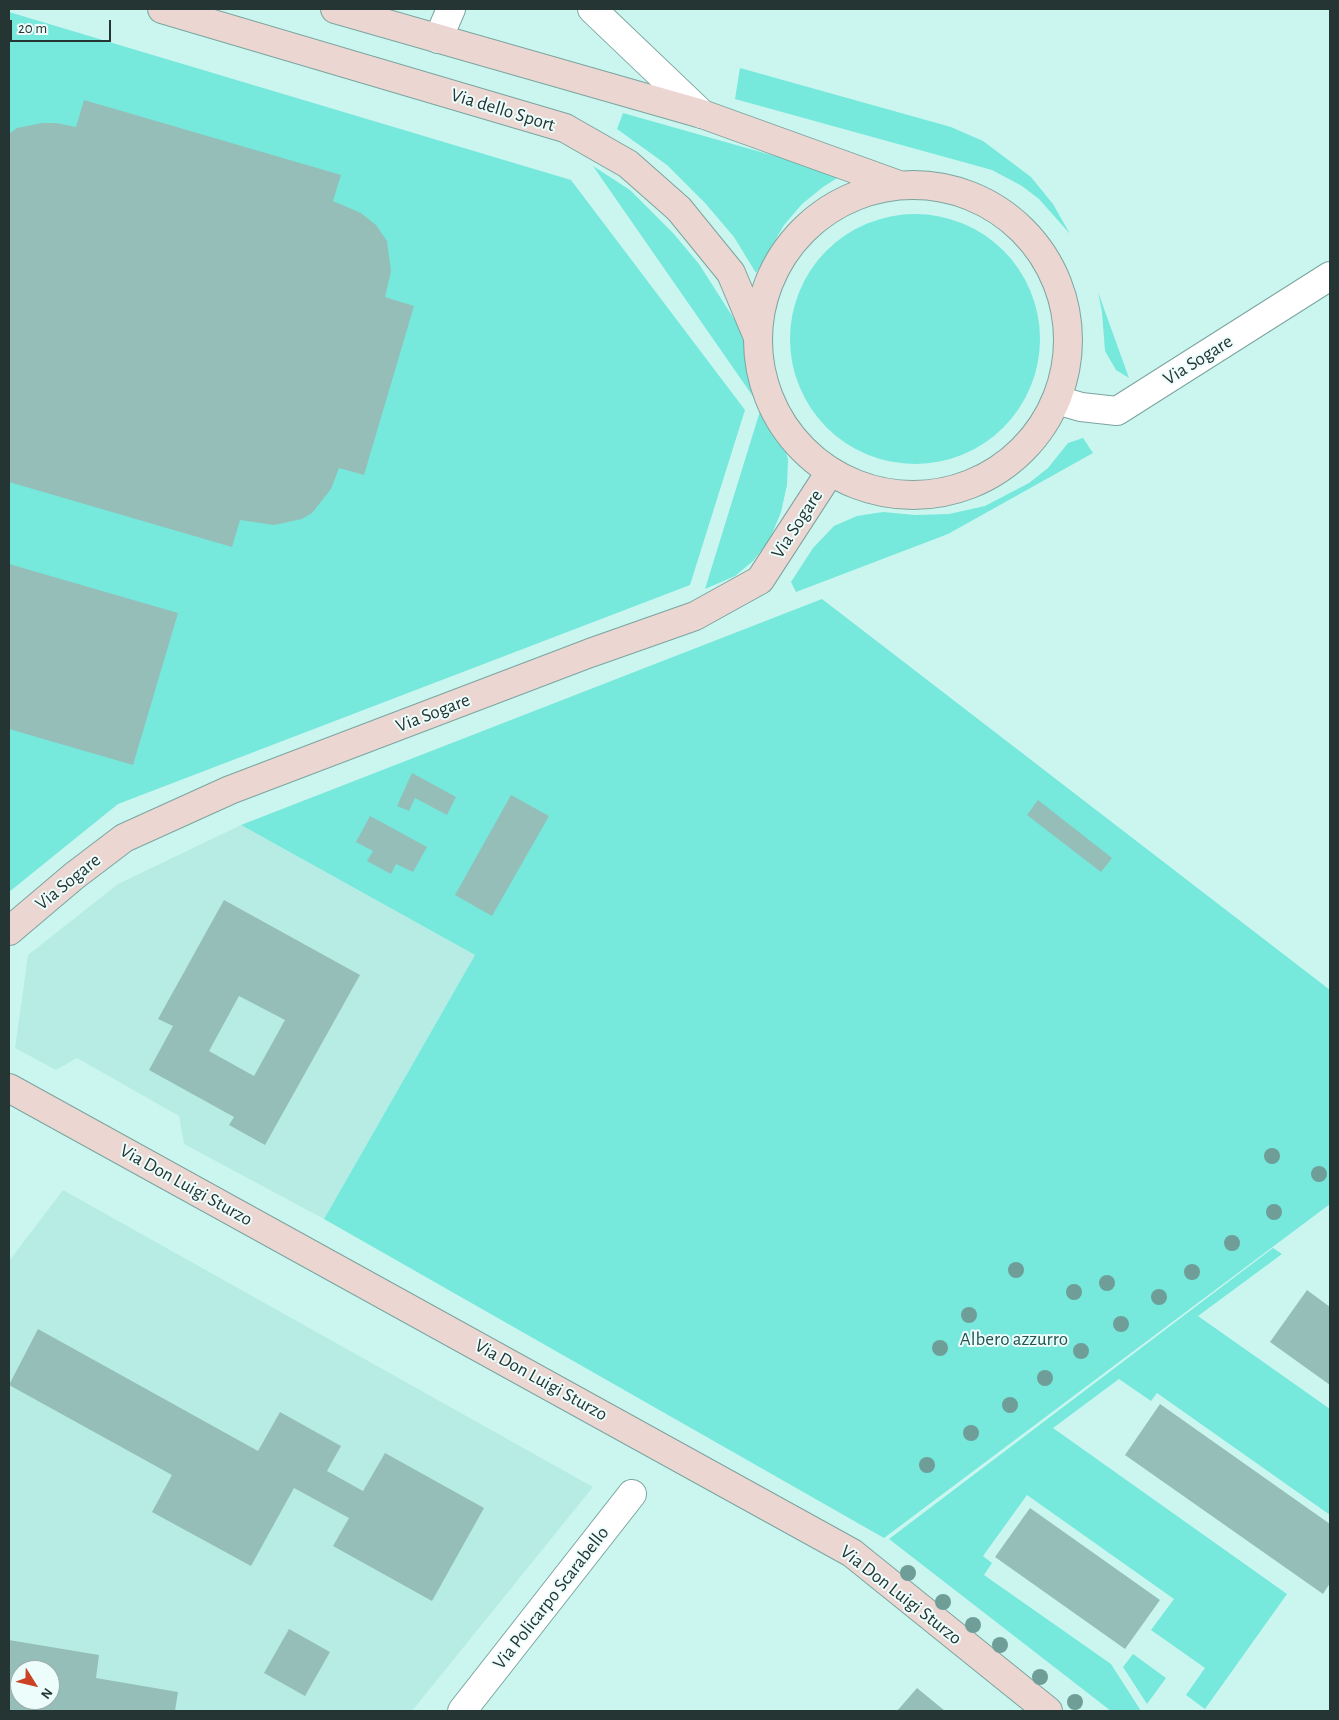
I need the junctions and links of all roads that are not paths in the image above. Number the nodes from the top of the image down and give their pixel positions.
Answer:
1 (162, 9) edge
2 (335, 9) edge
3 (451, 9) edge
4 (592, 9) edge
5 (438, 39) junction
6 (702, 114) junction
7 (900, 184) junction
8 (1330, 276) edge
9 (757, 335) junction
10 (1057, 400) junction
11 (830, 472) junction
12 (9, 931) edge
13 (9, 1088) edge
14 (632, 1494) dead end
15 (471, 1708) edge
16 (1048, 1711) edge

1 - 9 street, Via dello Sport
2 - 5 street, Via dello Sport
3 - 5 street
4 - 6 street
5 - 6 street, Via dello Sport
6 - 7 street, Via dello Sport
7 - 9 street, Via dello Sport
7 - 10 street, Via dello Sport
8 - 10 street, Via Sogare
9 - 11 street, Via dello Sport
10 - 11 street, Via dello Sport
11 - 12 street, Via Sogare
13 - 16 street, Via Don Luigi Sturzo
14 - 15 street, Via Policarpo Scarabello

